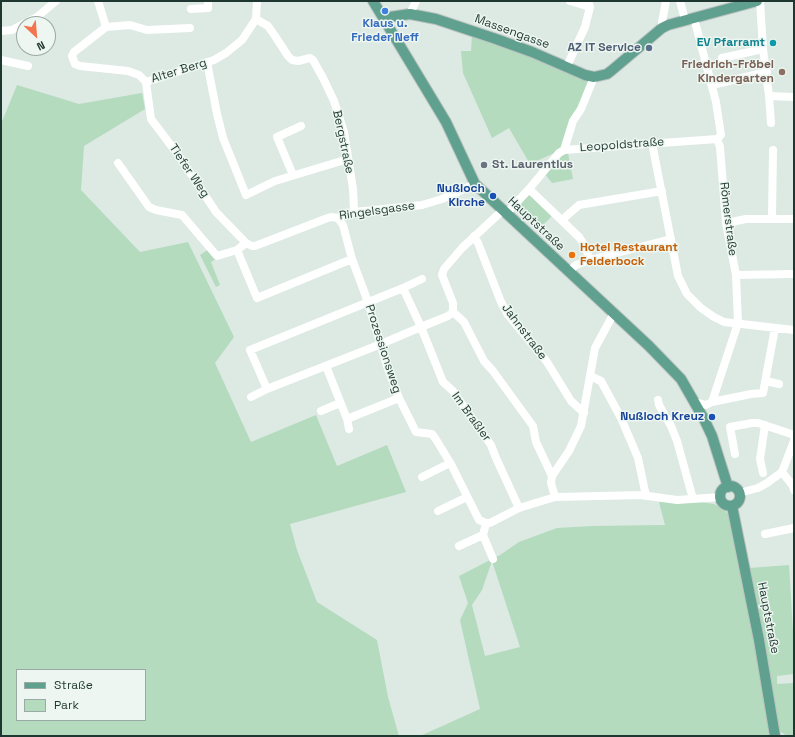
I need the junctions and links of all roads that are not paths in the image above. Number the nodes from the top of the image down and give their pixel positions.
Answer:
1 (56, 1) edge
2 (98, 1) edge
3 (208, 1) edge
4 (257, 1) edge
5 (373, 1) edge
6 (416, 1) edge
7 (570, 1) edge
8 (666, 1) edge
9 (680, 1) edge
10 (758, 1) edge
11 (589, 4) edge
12 (191, 9) dead end
13 (410, 14) junction
14 (383, 18) junction
15 (256, 19) junction
16 (690, 19) junction
17 (106, 27) junction
18 (190, 28) dead end
19 (662, 28) junction
20 (1, 31) edge
21 (763, 49) junction
22 (722, 58) dead end
23 (1, 60) edge
24 (207, 62) junction
25 (28, 66) dead end
26 (567, 66) junction
27 (767, 72) junction
28 (594, 77) junction
29 (146, 82) junction
30 (712, 85) junction
31 (769, 96) junction
32 (794, 98) edge
33 (771, 123) dead end
34 (301, 126) dead end
35 (718, 139) junction
36 (652, 143) junction
37 (564, 150) junction
38 (773, 150) dead end
39 (348, 159) junction
40 (118, 163) dead end
41 (293, 175) junction
42 (475, 184) junction
43 (529, 189) junction
44 (662, 191) junction
45 (354, 212) junction
46 (505, 212) junction
47 (338, 218) junction
48 (772, 218) junction
49 (794, 219) edge
50 (562, 220) junction
51 (726, 223) junction
52 (474, 236) junction
53 (671, 239) junction
54 (246, 243) junction
55 (255, 246) joint
56 (237, 250) junction
57 (352, 259) junction
58 (590, 260) junction
59 (569, 272) junction
60 (794, 274) edge
61 (736, 275) junction
62 (422, 279) dead end
63 (403, 288) junction
64 (368, 302) junction
65 (453, 312) junction
66 (614, 313) junction
67 (738, 323) junction
68 (421, 327) junction
69 (775, 328) junction
70 (794, 330) edge
71 (381, 344) junction
72 (326, 366) junction
73 (590, 376) junction
74 (766, 381) junction
75 (779, 384) dead end
76 (267, 389) junction
77 (251, 397) dead end
78 (399, 398) junction
79 (658, 400) dead end
80 (695, 402) junction
81 (712, 402) junction
82 (340, 403) junction
83 (321, 411) dead end
84 (584, 413) junction
85 (347, 419) junction
86 (765, 425) junction
87 (349, 429) dead end
88 (794, 435) edge
89 (793, 446) edge
90 (735, 454) dead end
91 (450, 463) junction
92 (782, 472) junction
93 (763, 473) dead end
94 (552, 476) junction
95 (422, 477) dead end
96 (728, 487) junction
97 (794, 490) edge
98 (739, 493) junction
99 (646, 496) junction
100 (467, 497) junction
101 (555, 497) junction
102 (721, 497) junction
103 (693, 499) junction
104 (732, 506) junction
105 (519, 508) junction
106 (438, 511) dead end
107 (486, 523) junction
108 (794, 528) edge
109 (765, 534) dead end
110 (483, 535) junction
111 (459, 546) dead end
112 (493, 558) dead end
113 (775, 736) edge

1 - 20 street
2 - 17 street
3 - 12 street
4 - 15 street
5 - 14 main road, Hauptstraße
6 - 13 street
7 - 11 street
8 - 19 street
9 - 16 street, Römerstraße
10 - 16 main road
10 - 21 street
11 - 26 street
13 - 14 main road, Massengasse
13 - 26 main road, Massengasse
14 - 42 main road, Hauptstraße
15 - 24 street, Alter Berg
15 - 39 street, Bergstraße
16 - 19 main road
16 - 30 street, Römerstraße
17 - 18 street
17 - 29 street, Alter Berg
19 - 28 main road
21 - 22 street
21 - 27 street
23 - 25 street
24 - 29 street, Alter Berg
24 - 41 street
26 - 28 main road, Massengasse
27 - 30 street
27 - 31 street
28 - 37 street
29 - 54 street, Tiefer Weg
30 - 35 street, Römerstraße
31 - 32 street
31 - 33 street
34 - 41 street
35 - 36 street, Leopoldstraße
35 - 51 street, Römerstraße
36 - 37 street, Leopoldstraße
36 - 44 street
37 - 43 street, Leopoldstraße
38 - 48 street
39 - 41 street
39 - 45 street, Bergstraße
40 - 56 street
42 - 45 street, Ringelsgasse
42 - 46 main road, Hauptstraße
43 - 46 street, Leopoldstraße
43 - 50 street
44 - 50 street
44 - 53 street
45 - 47 street, Ringelsgasse
46 - 52 street
46 - 59 main road, Hauptstraße
47 - 55 street, Ringelsgasse
47 - 57 street, Prozessionsweg
48 - 49 street
48 - 51 street
50 - 58 street
51 - 61 street, Römerstraße
52 - 65 street
52 - 84 street, Jahnstraße
53 - 58 street
53 - 67 street
54 - 55 street, Tiefer Weg
54 - 56 street
56 - 57 street
57 - 64 street, Prozessionsweg
58 - 59 street
59 - 66 main road, Hauptstraße
60 - 61 street
61 - 67 street, Römerstraße
62 - 63 street
63 - 64 street
63 - 68 street, Im Braßler
64 - 71 street, Prozessionsweg
64 - 76 street
65 - 68 street
65 - 94 street
66 - 73 street
66 - 80 main road, Hauptstraße
67 - 69 street
67 - 81 street, Römerstraße
68 - 71 street
68 - 105 street, Im Braßler
69 - 70 street
69 - 74 street
71 - 72 street
71 - 78 street, Prozessionsweg
72 - 76 street
72 - 82 street
73 - 84 street
73 - 99 street
74 - 75 street
74 - 81 street
76 - 77 street
78 - 85 street
78 - 91 street, Prozessionsweg
79 - 103 street
80 - 81 street
80 - 96 main road, Hauptstraße
82 - 83 street
82 - 85 street
84 - 94 street
85 - 87 street
86 - 88 street
86 - 90 street
86 - 93 street
89 - 92 street
91 - 95 street
91 - 100 street, Prozessionsweg
92 - 97 street
92 - 98 street
94 - 101 street
96 - 98 main road
96 - 102 main road
98 - 104 main road
99 - 101 street
99 - 103 street
100 - 106 street
100 - 107 street, Prozessionsweg
101 - 105 street
102 - 103 street
102 - 104 main road
104 - 113 main road, Hauptstraße
105 - 107 street
107 - 110 street
108 - 109 street
110 - 111 street
110 - 112 street

